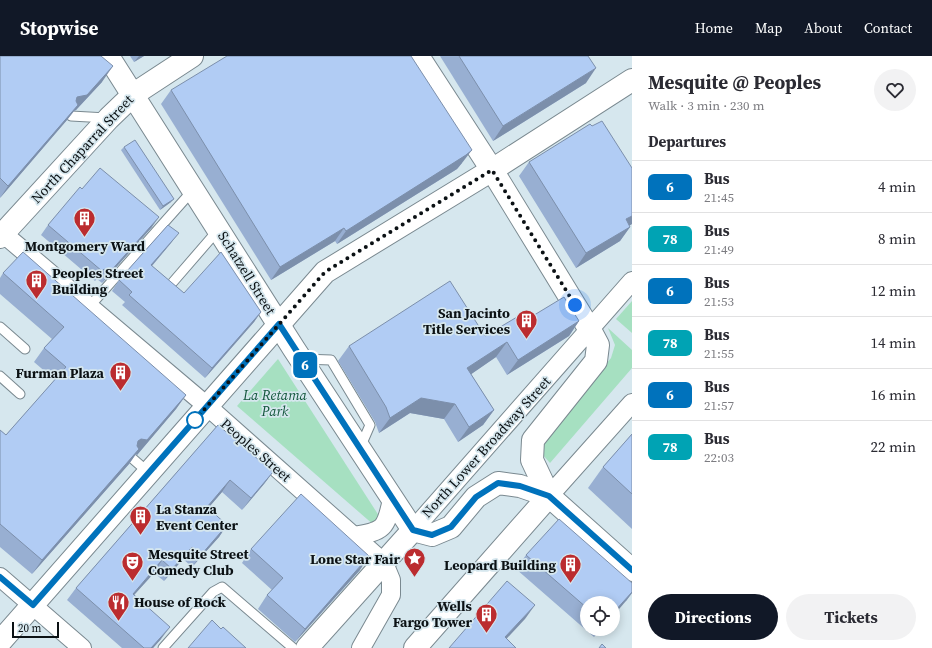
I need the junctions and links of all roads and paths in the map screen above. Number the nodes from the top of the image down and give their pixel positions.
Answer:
1 (108, 56) edge
2 (192, 56) edge
3 (418, 56) edge
4 (632, 80) edge
5 (134, 94) junction
6 (71, 116) edge
7 (109, 118) junction
8 (492, 170) junction
9 (194, 189) junction
10 (219, 228) junction
11 (1, 234) edge
12 (632, 281) edge
13 (173, 282) edge
14 (89, 307) junction
15 (279, 324) junction
16 (0, 327) edge
17 (590, 330) junction
18 (25, 349) dead end
19 (0, 376) edge
20 (20, 394) dead end
21 (632, 403) edge
22 (207, 406) junction
23 (549, 496) junction
24 (392, 499) junction
25 (413, 530) junction
26 (354, 536) junction
27 (384, 563) junction
28 (632, 570) edge
29 (0, 577) edge
30 (33, 605) junction
31 (0, 642) edge
32 (82, 648) edge
33 (163, 648) edge
34 (293, 648) edge
35 (308, 648) edge
36 (361, 648) edge
37 (415, 648) edge

1 - 5 main road, Schatzell Street
2 - 5 main road, North Chaparral Street
3 - 8 main road
4 - 8 main road
5 - 7 main road, North Chaparral Street
5 - 9 main road, Schatzell Street
6 - 7 lane
7 - 11 main road, North Chaparral Street
8 - 15 main road
8 - 17 main road
9 - 10 main road, Schatzell Street
9 - 14 lane
10 - 13 lane
10 - 15 main road, Schatzell Street
11 - 14 street, Peoples Street
12 - 17 street, North Lower Broadway Street
14 - 22 street, Peoples Street
15 - 22 main road
15 - 24 main road, Schatzell Street
16 - 18 lane
17 - 23 main road
17 - 25 street, North Lower Broadway Street
19 - 20 lane
21 - 23 street
22 - 26 street, Peoples Street
22 - 30 main road
23 - 25 main road
23 - 28 main road
23 - 37 main road
24 - 25 main road, Schatzell Street
24 - 26 street
25 - 27 main road, North Lower Broadway Street
26 - 27 street, Peoples Street
27 - 35 main road, North Lower Broadway Street
27 - 36 street, Peoples Street
29 - 30 street
30 - 31 main road
30 - 32 street
33 - 34 lane

